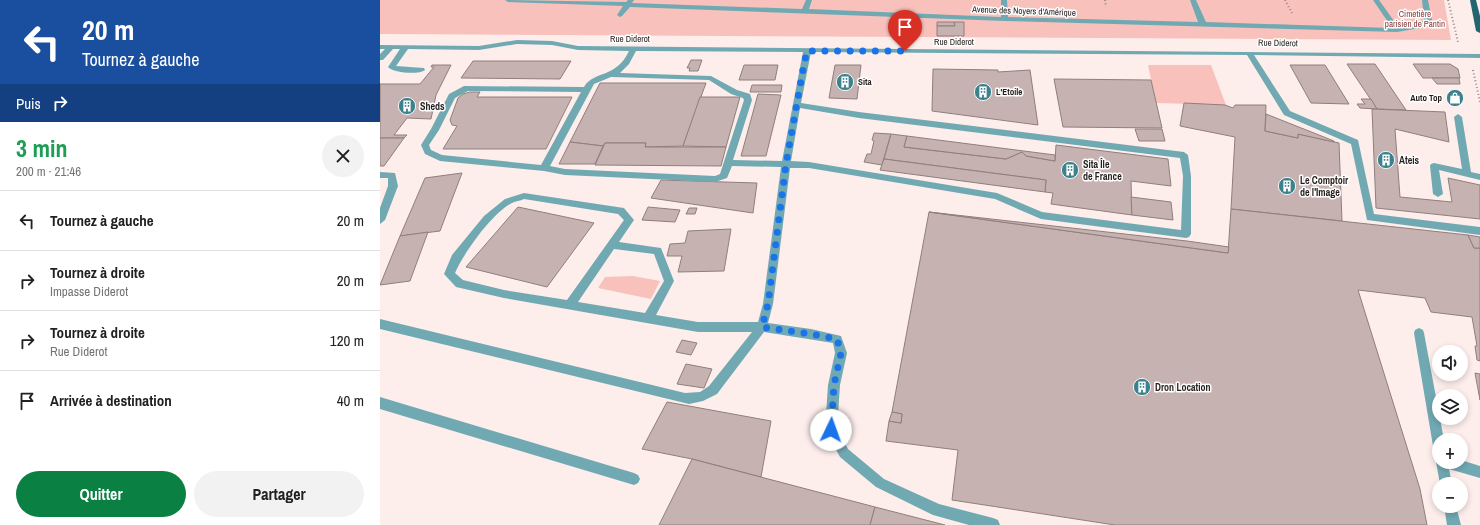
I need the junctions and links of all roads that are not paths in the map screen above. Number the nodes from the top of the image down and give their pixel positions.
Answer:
1 (508, 0) edge
2 (809, 0) edge
3 (1004, 0) edge
4 (1193, 0) edge
5 (1376, 0) edge
6 (1425, 0) edge
7 (1473, 0) edge
8 (629, 2) edge
9 (805, 12) junction
10 (620, 15) dead end
11 (1478, 17) edge
12 (1005, 19) junction
13 (1202, 25) junction
14 (1397, 30) junction
15 (1480, 31) edge
16 (380, 47) edge
17 (390, 48) junction
18 (405, 48) junction
19 (632, 48) junction
20 (807, 51) junction
21 (1249, 53) junction
22 (1480, 56) edge
23 (380, 58) edge
24 (421, 70) dead end
25 (610, 75) junction
26 (586, 90) junction
27 (796, 106) junction
28 (1458, 117) dead end
29 (729, 163) junction
30 (786, 164) junction
31 (544, 168) junction
32 (1467, 173) junction
33 (380, 176) edge
34 (1480, 177) edge
35 (1438, 194) dead end
36 (380, 220) edge
37 (1480, 231) edge
38 (611, 245) junction
39 (570, 305) junction
40 (648, 319) junction
41 (380, 324) edge
42 (762, 327) junction
43 (1419, 333) dead end
44 (380, 403) edge
45 (1437, 433) edge
46 (1468, 468) edge
47 (1480, 472) edge
48 (634, 479) dead end
49 (1451, 513) edge
50 (993, 525) edge
51 (1454, 525) edge

1 - 8 street, Avenue des Noyers d'Amérique
2 - 9 street
3 - 12 street
4 - 13 street
5 - 14 street
6 - 14 street, Avenue des Noyers d'Amérique
7 - 11 main road
8 - 9 street, Avenue des Noyers d'Amérique
8 - 10 street
9 - 12 street, Avenue des Noyers d'Amérique
11 - 15 main road
12 - 13 street, Avenue des Noyers d'Amérique
13 - 14 street, Avenue des Noyers d'Amérique
16 - 17 street, Rue Diderot
17 - 18 street, Rue Diderot
17 - 23 street
18 - 19 street, Rue Diderot
18 - 24 street
19 - 20 street, Rue Diderot
19 - 25 street
20 - 21 street, Rue Diderot
20 - 27 street
21 - 22 street, Rue Diderot
21 - 37 street
25 - 26 street
25 - 29 street
26 - 31 street
26 - 31 street
27 - 30 street
27 - 30 street
28 - 32 street
29 - 30 street
29 - 31 street
30 - 42 street
32 - 34 street
32 - 35 street
33 - 36 street
38 - 39 street
38 - 39 street
38 - 40 street
39 - 40 street
40 - 42 street
41 - 42 street
42 - 50 street
43 - 45 street
44 - 48 street
46 - 47 street
49 - 51 street

